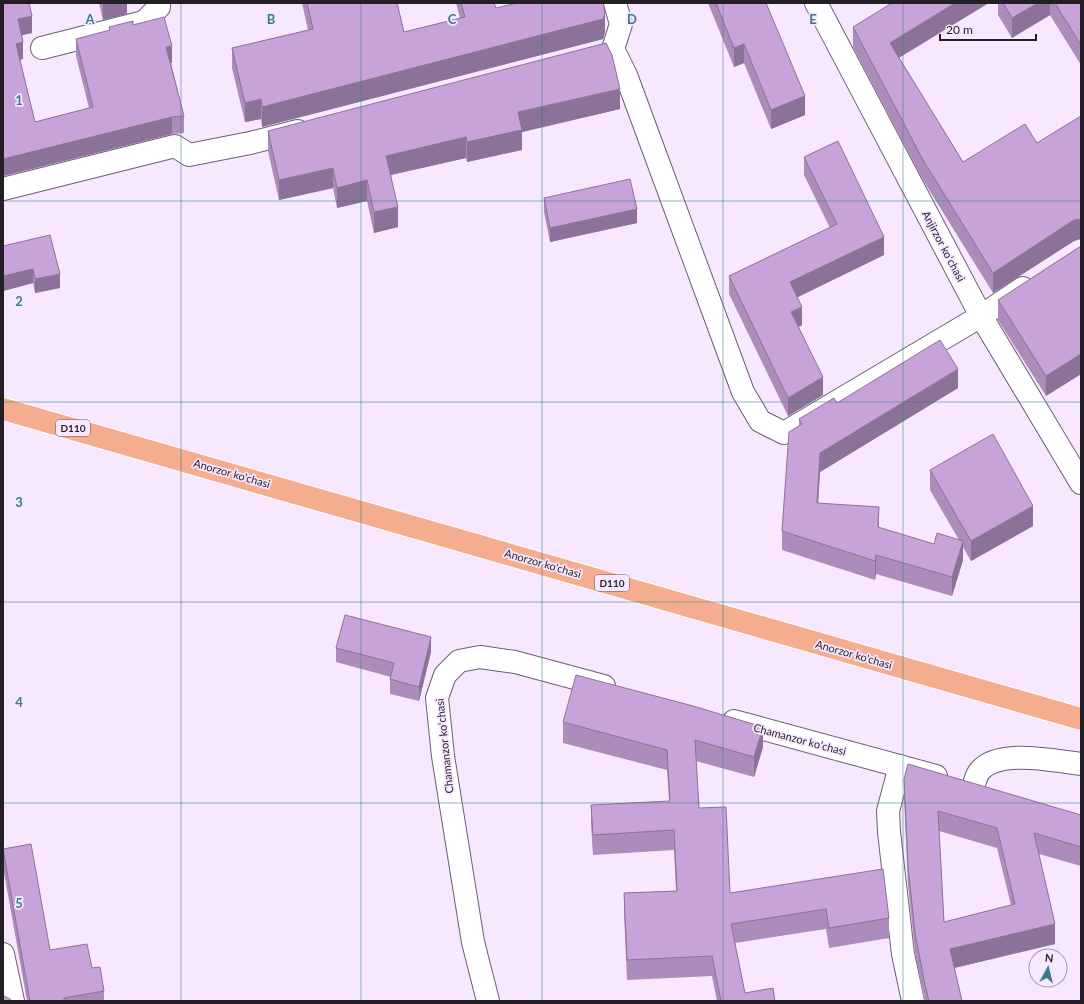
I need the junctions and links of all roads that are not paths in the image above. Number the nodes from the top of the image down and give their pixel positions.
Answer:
1 (159, 3) edge
2 (615, 3) edge
3 (816, 3) edge
4 (42, 48) dead end
5 (319, 125) edge
6 (3, 189) edge
7 (1041, 277) edge
8 (981, 316) junction
9 (3, 409) edge
10 (1081, 483) edge
11 (621, 690) edge
12 (712, 716) edge
13 (1081, 719) edge
14 (1081, 764) edge
15 (900, 766) junction
16 (3, 954) edge
17 (13, 1001) edge
18 (488, 1001) edge
19 (913, 1001) edge

1 - 4 street
2 - 8 street
3 - 8 street, Anjirzor koʻchasi
5 - 6 street
7 - 8 street
8 - 10 street, Anjirzor koʻchasi
9 - 13 main road, Anorzor ko'chasi / D110
11 - 18 street, Chamanzor koʻchasi
12 - 15 street, Chamanzor koʻchasi
14 - 15 street, Chamanzor koʻchasi
15 - 19 street
16 - 17 street

